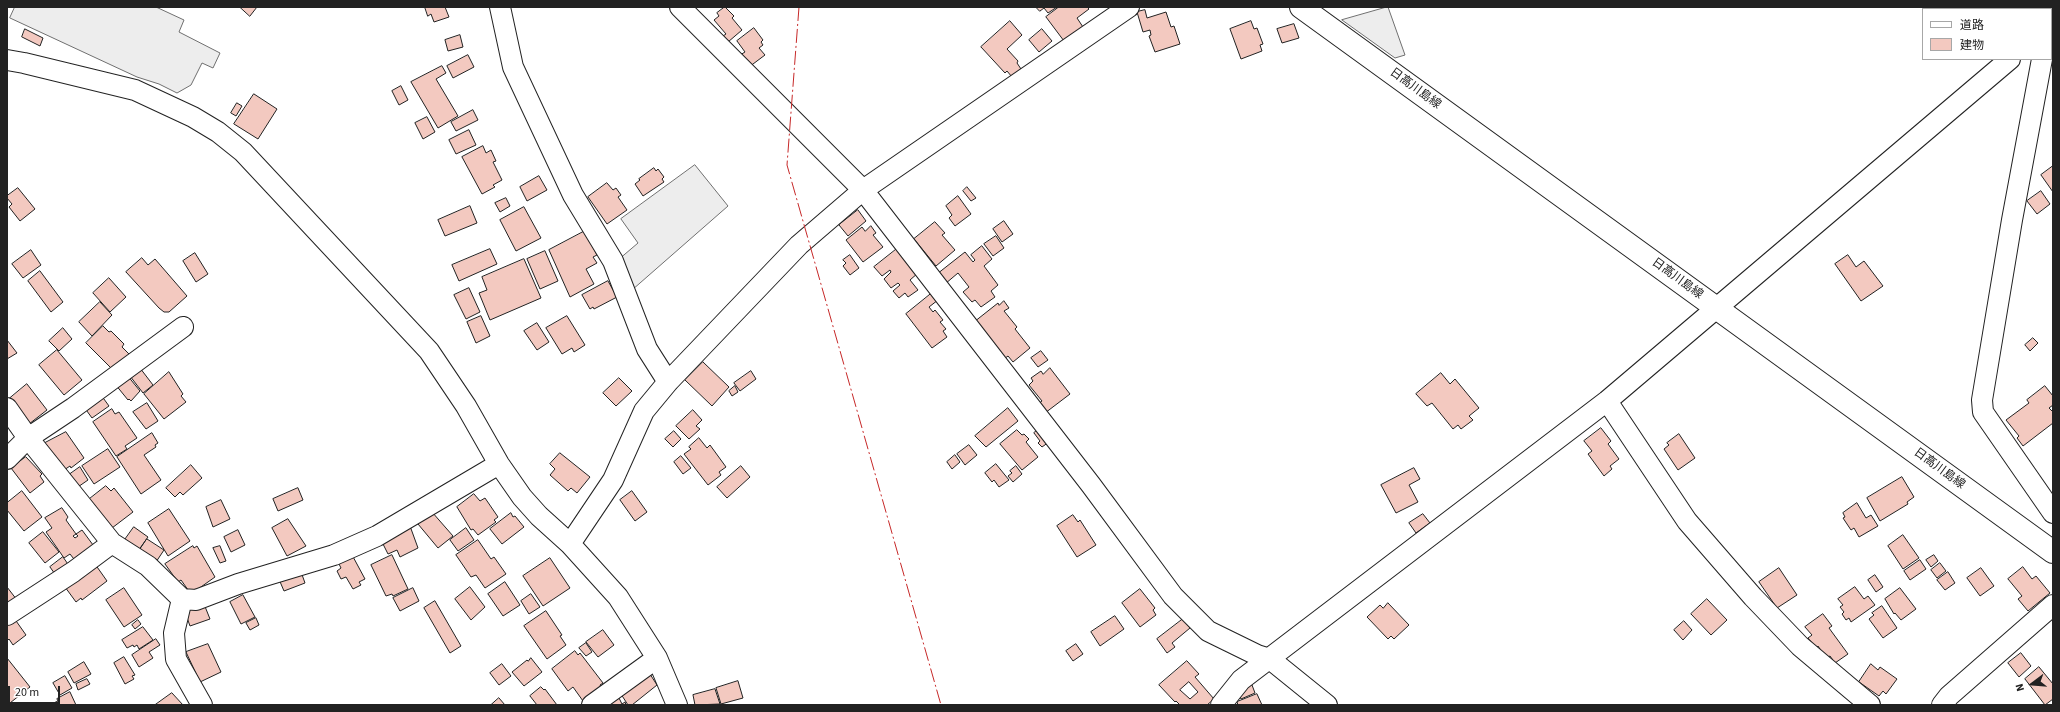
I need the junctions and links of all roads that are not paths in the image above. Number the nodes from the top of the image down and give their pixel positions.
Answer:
1 (500, 7) edge
2 (680, 7) edge
3 (1129, 7) edge
4 (1301, 7) edge
5 (7, 60) edge
6 (2009, 60) edge
7 (2042, 60) edge
8 (863, 190) junction
9 (1718, 308) junction
10 (183, 327) dead end
11 (668, 382) junction
12 (1607, 401) junction
13 (7, 408) edge
14 (28, 438) junction
15 (7, 459) edge
16 (499, 464) junction
17 (2053, 513) edge
18 (112, 543) junction
19 (570, 544) junction
20 (2053, 552) edge
21 (182, 599) junction
22 (2053, 605) edge
23 (7, 615) edge
24 (657, 658) junction
25 (1270, 659) junction
26 (202, 705) edge
27 (592, 705) edge
28 (677, 705) edge
29 (1221, 705) edge
30 (1327, 705) edge
31 (1870, 705) edge
32 (1942, 705) edge

1 - 11 street
2 - 8 street
3 - 8 street
4 - 9 main road, 日高川島線
5 - 16 street
6 - 9 street
7 - 17 street
8 - 11 street
8 - 25 street
9 - 12 street
9 - 20 main road, 日高川島線
10 - 14 street
11 - 19 street
12 - 25 street
12 - 31 street
13 - 14 street
14 - 15 street
14 - 18 street
16 - 19 street
16 - 21 street
18 - 21 street
18 - 23 street
19 - 24 street
21 - 26 street
22 - 32 street
24 - 27 street
24 - 28 street
25 - 29 street
25 - 30 street

